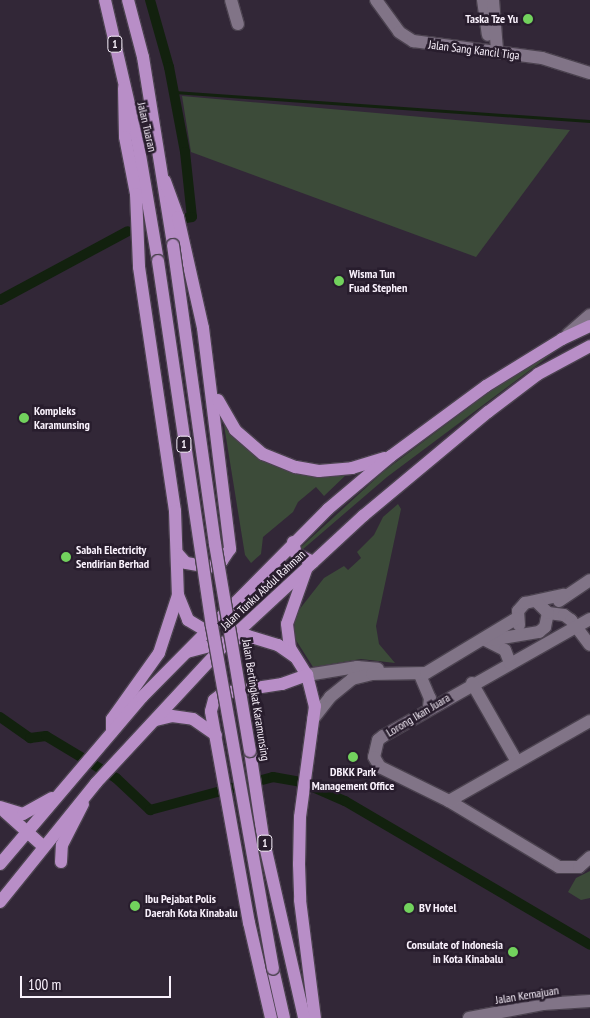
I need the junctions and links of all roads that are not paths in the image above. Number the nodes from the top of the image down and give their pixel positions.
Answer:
1 (105, 0) edge
2 (128, 0) edge
3 (230, 0) edge
4 (376, 0) edge
5 (483, 0) edge
6 (493, 0) edge
7 (238, 24) dead end
8 (493, 50) junction
9 (590, 73) edge
10 (124, 88) junction
11 (165, 181) junction
12 (173, 245) joint
13 (590, 315) edge
14 (590, 326) edge
15 (562, 339) junction
16 (590, 346) edge
17 (212, 386) junction
18 (391, 456) junction
19 (294, 542) junction
20 (178, 554) junction
21 (310, 564) junction
22 (590, 580) edge
23 (178, 595) junction
24 (564, 595) junction
25 (537, 602) junction
26 (548, 613) junction
27 (517, 618) junction
28 (590, 619) edge
29 (577, 626) junction
30 (204, 631) junction
31 (532, 633) junction
32 (229, 640) junction
33 (485, 640) junction
34 (587, 641) edge
35 (183, 654) junction
36 (297, 659) junction
37 (510, 663) junction
38 (307, 675) junction
39 (417, 675) junction
40 (282, 684) junction
41 (472, 684) junction
42 (314, 696) junction
43 (429, 707) junction
44 (313, 719) junction
45 (156, 720) junction
46 (589, 724) edge
47 (112, 732) junction
48 (216, 735) junction
49 (517, 762) junction
50 (57, 795) junction
51 (84, 797) junction
52 (449, 800) junction
53 (0, 807) edge
54 (27, 832) junction
55 (44, 847) junction
56 (590, 857) edge
57 (61, 862) dead end
58 (0, 864) edge
59 (0, 902) edge
60 (590, 1001) edge
61 (271, 1018) edge
62 (284, 1018) edge
63 (304, 1018) edge
64 (315, 1018) edge
65 (469, 1018) edge

1 - 10 main road, Jalan Tuaran / 1
2 - 11 main road, Jalan Tuaran / 1
3 - 7 street
4 - 8 street, Jalan Sang Kancil Tiga
5 - 8 street
6 - 8 street
8 - 9 street, Jalan Sang Kancil Tiga
10 - 20 main road
10 - 62 main road, Jalan Tuaran / 1, bridge
11 - 12 main road, Jalan Tuaran / 1
11 - 17 main road
12 - 63 main road, Jalan Bertingkat Karamunsing / 1, bridge
13 - 15 street
14 - 15 main road, Jalan Tunku Abdul Rahman
15 - 18 main road, Jalan Tunku Abdul Rahman
16 - 21 main road, Jalan Tunku Abdul Rahman
17 - 18 main road
17 - 20 main road
18 - 19 main road, Jalan Tunku Abdul Rahman
19 - 21 main road
19 - 30 main road, Jalan Tunku Abdul Rahman
20 - 23 main road
21 - 32 main road, Jalan Tunku Abdul Rahman
21 - 36 main road
22 - 24 street
23 - 30 main road
23 - 47 main road
24 - 25 street
24 - 26 street
25 - 26 street
25 - 27 street
26 - 29 street
26 - 31 street
27 - 31 street
27 - 33 street
28 - 29 street, Lorong Ikan Juara
29 - 34 street
29 - 37 street, Lorong Ikan Juara
30 - 32 main road
30 - 35 main road, Jalan Tunku Abdul Rahman
31 - 33 street
31 - 37 street
32 - 35 main road
32 - 36 main road
32 - 45 main road, Jalan Tunku Abdul Rahman
33 - 37 street
33 - 39 street
35 - 47 main road, Jalan Tunku Abdul Rahman
36 - 38 main road
37 - 41 street, Lorong Ikan Juara
38 - 39 street
38 - 40 main road
38 - 42 main road
39 - 43 street
39 - 44 street
40 - 42 main road
40 - 48 main road
41 - 43 street, Lorong Ikan Juara
41 - 49 street
42 - 44 main road
43 - 52 street, Lorong Ikan Juara
44 - 64 main road
45 - 48 main road
45 - 51 main road, Jalan Tunku Abdul Rahman
46 - 49 street
47 - 50 main road, Jalan Tunku Abdul Rahman
48 - 61 main road
49 - 52 street
50 - 53 main road
50 - 54 main road, Jalan Tunku Abdul Rahman
51 - 55 main road, Jalan Tunku Abdul Rahman
51 - 57 main road
52 - 56 street, Lorong Ikan Juara
53 - 54 main road
54 - 55 main road
54 - 58 main road, Jalan Tunku Abdul Rahman
55 - 59 main road, Jalan Tunku Abdul Rahman
60 - 65 street, Jalan Kemajuan

